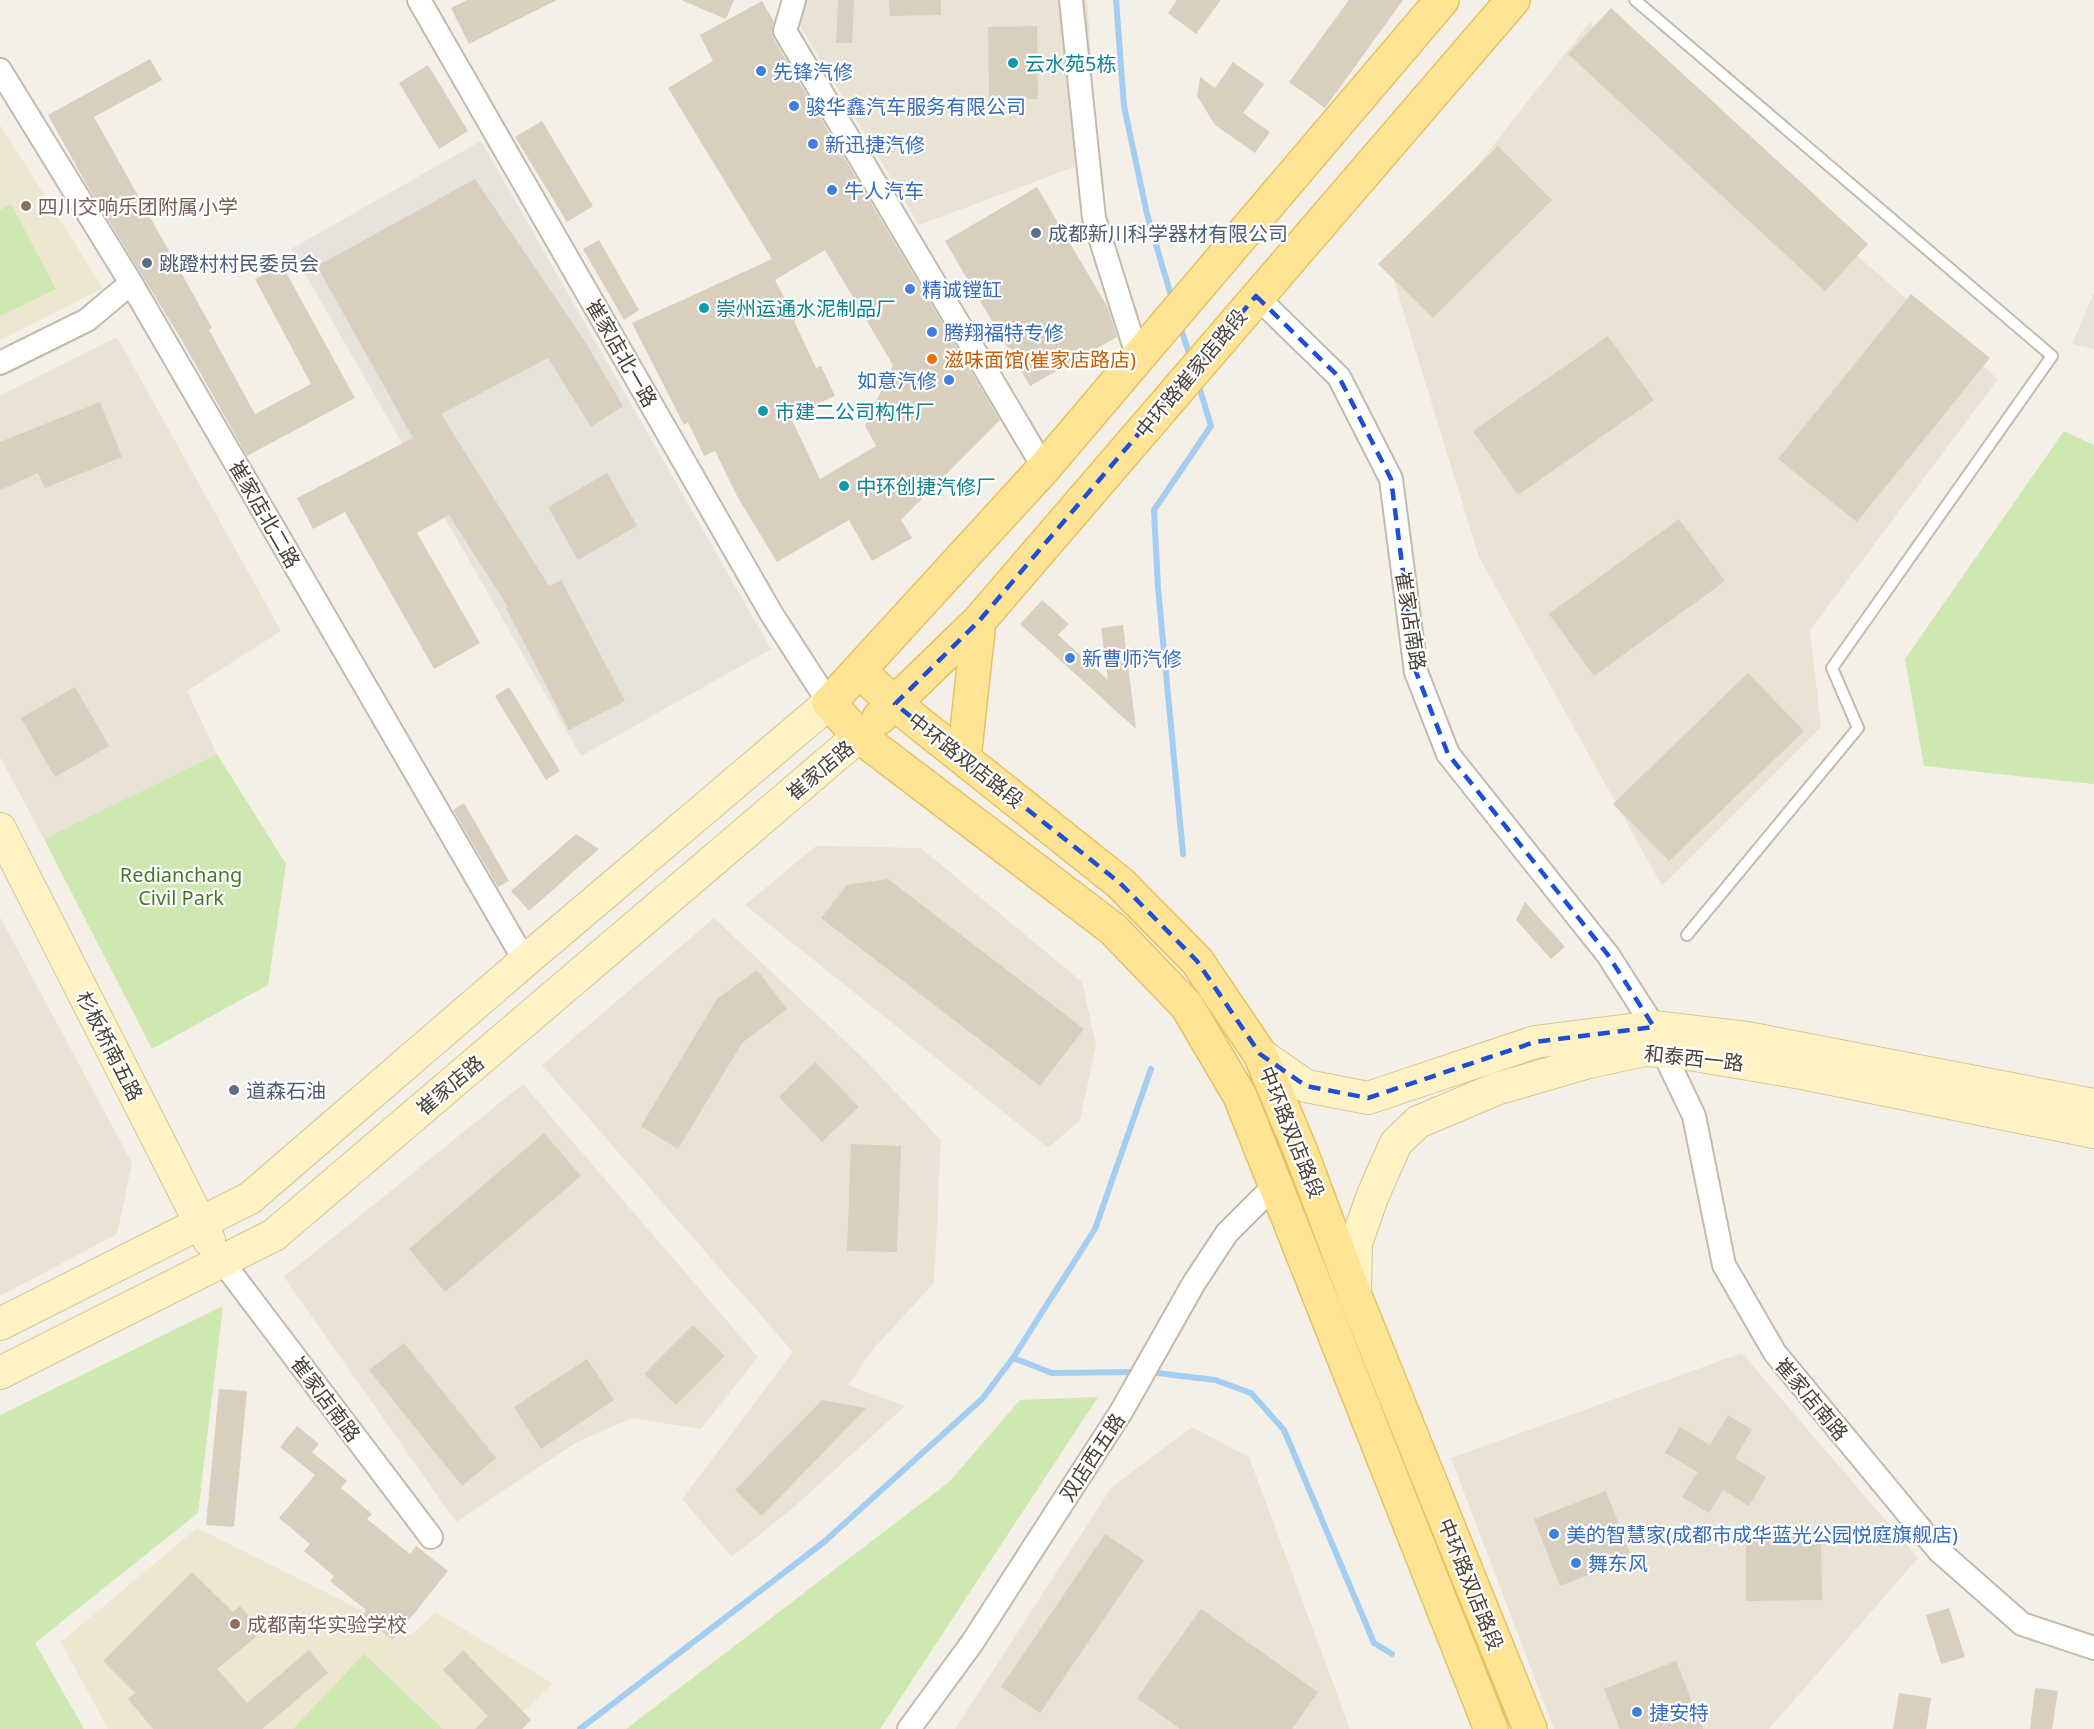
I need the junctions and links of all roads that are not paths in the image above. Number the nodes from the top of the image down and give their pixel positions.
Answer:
1 (419, 0) edge
2 (794, 0) edge
3 (1071, 0) edge
4 (1442, 0) edge
5 (1512, 0) edge
6 (1635, 0) edge
7 (0, 70) edge
8 (131, 283) junction
9 (1256, 296) junction
10 (1143, 353) junction
11 (0, 363) edge
12 (1044, 468) junction
13 (980, 621) junction
14 (859, 671) junction
15 (829, 703) junction
16 (895, 704) junction
17 (859, 736) junction
18 (964, 758) junction
19 (0, 829) edge
20 (1687, 935) dead end
21 (525, 961) junction
22 (1659, 1039) junction
23 (1260, 1054) junction
24 (2094, 1105) edge
25 (2094, 1132) edge
26 (1274, 1186) junction
27 (200, 1223) junction
28 (222, 1262) junction
29 (1355, 1296) junction
30 (0, 1324) edge
31 (0, 1373) edge
32 (431, 1537) dead end
33 (2094, 1648) edge
34 (909, 1729) edge
35 (1491, 1729) edge
36 (1530, 1729) edge

1 - 15 street, 崔家店北一路
2 - 12 street
3 - 10 street
4 - 10 main road
5 - 9 main road, 中环路崔家店路段
6 - 20 lane
7 - 8 street, 崔家店北二路
8 - 11 street
8 - 21 street, 崔家店北二路
9 - 13 main road, 中环路崔家店路段
9 - 22 street, 崔家店南路
10 - 12 main road
12 - 14 main road
13 - 16 main road, 中环路崔家店路段
13 - 18 main road
14 - 15 main road
14 - 16 main road, 中环路双店路段
15 - 17 main road, 中环路双店路段
15 - 21 street
16 - 17 main road, 中环路崔家店路段
16 - 18 main road, 中环路双店路段
17 - 26 main road, 中环路双店路段
17 - 28 street, 崔家店路
18 - 23 main road, 中环路双店路段
19 - 27 street, 杉板桥南五路
21 - 27 street
22 - 23 street, 和泰西一路
22 - 24 street, 和泰西一路
22 - 25 street, 和泰西一路
22 - 29 street, 和泰西一路
22 - 33 street, 崔家店南路
23 - 29 main road, 中环路双店路段
26 - 34 street, 双店西五路
26 - 35 main road, 中环路双店路段
27 - 28 street, 杉板桥南五路
27 - 30 street
28 - 31 street, 崔家店路
28 - 32 street, 崔家店南路
29 - 36 main road, 中环路双店路段

